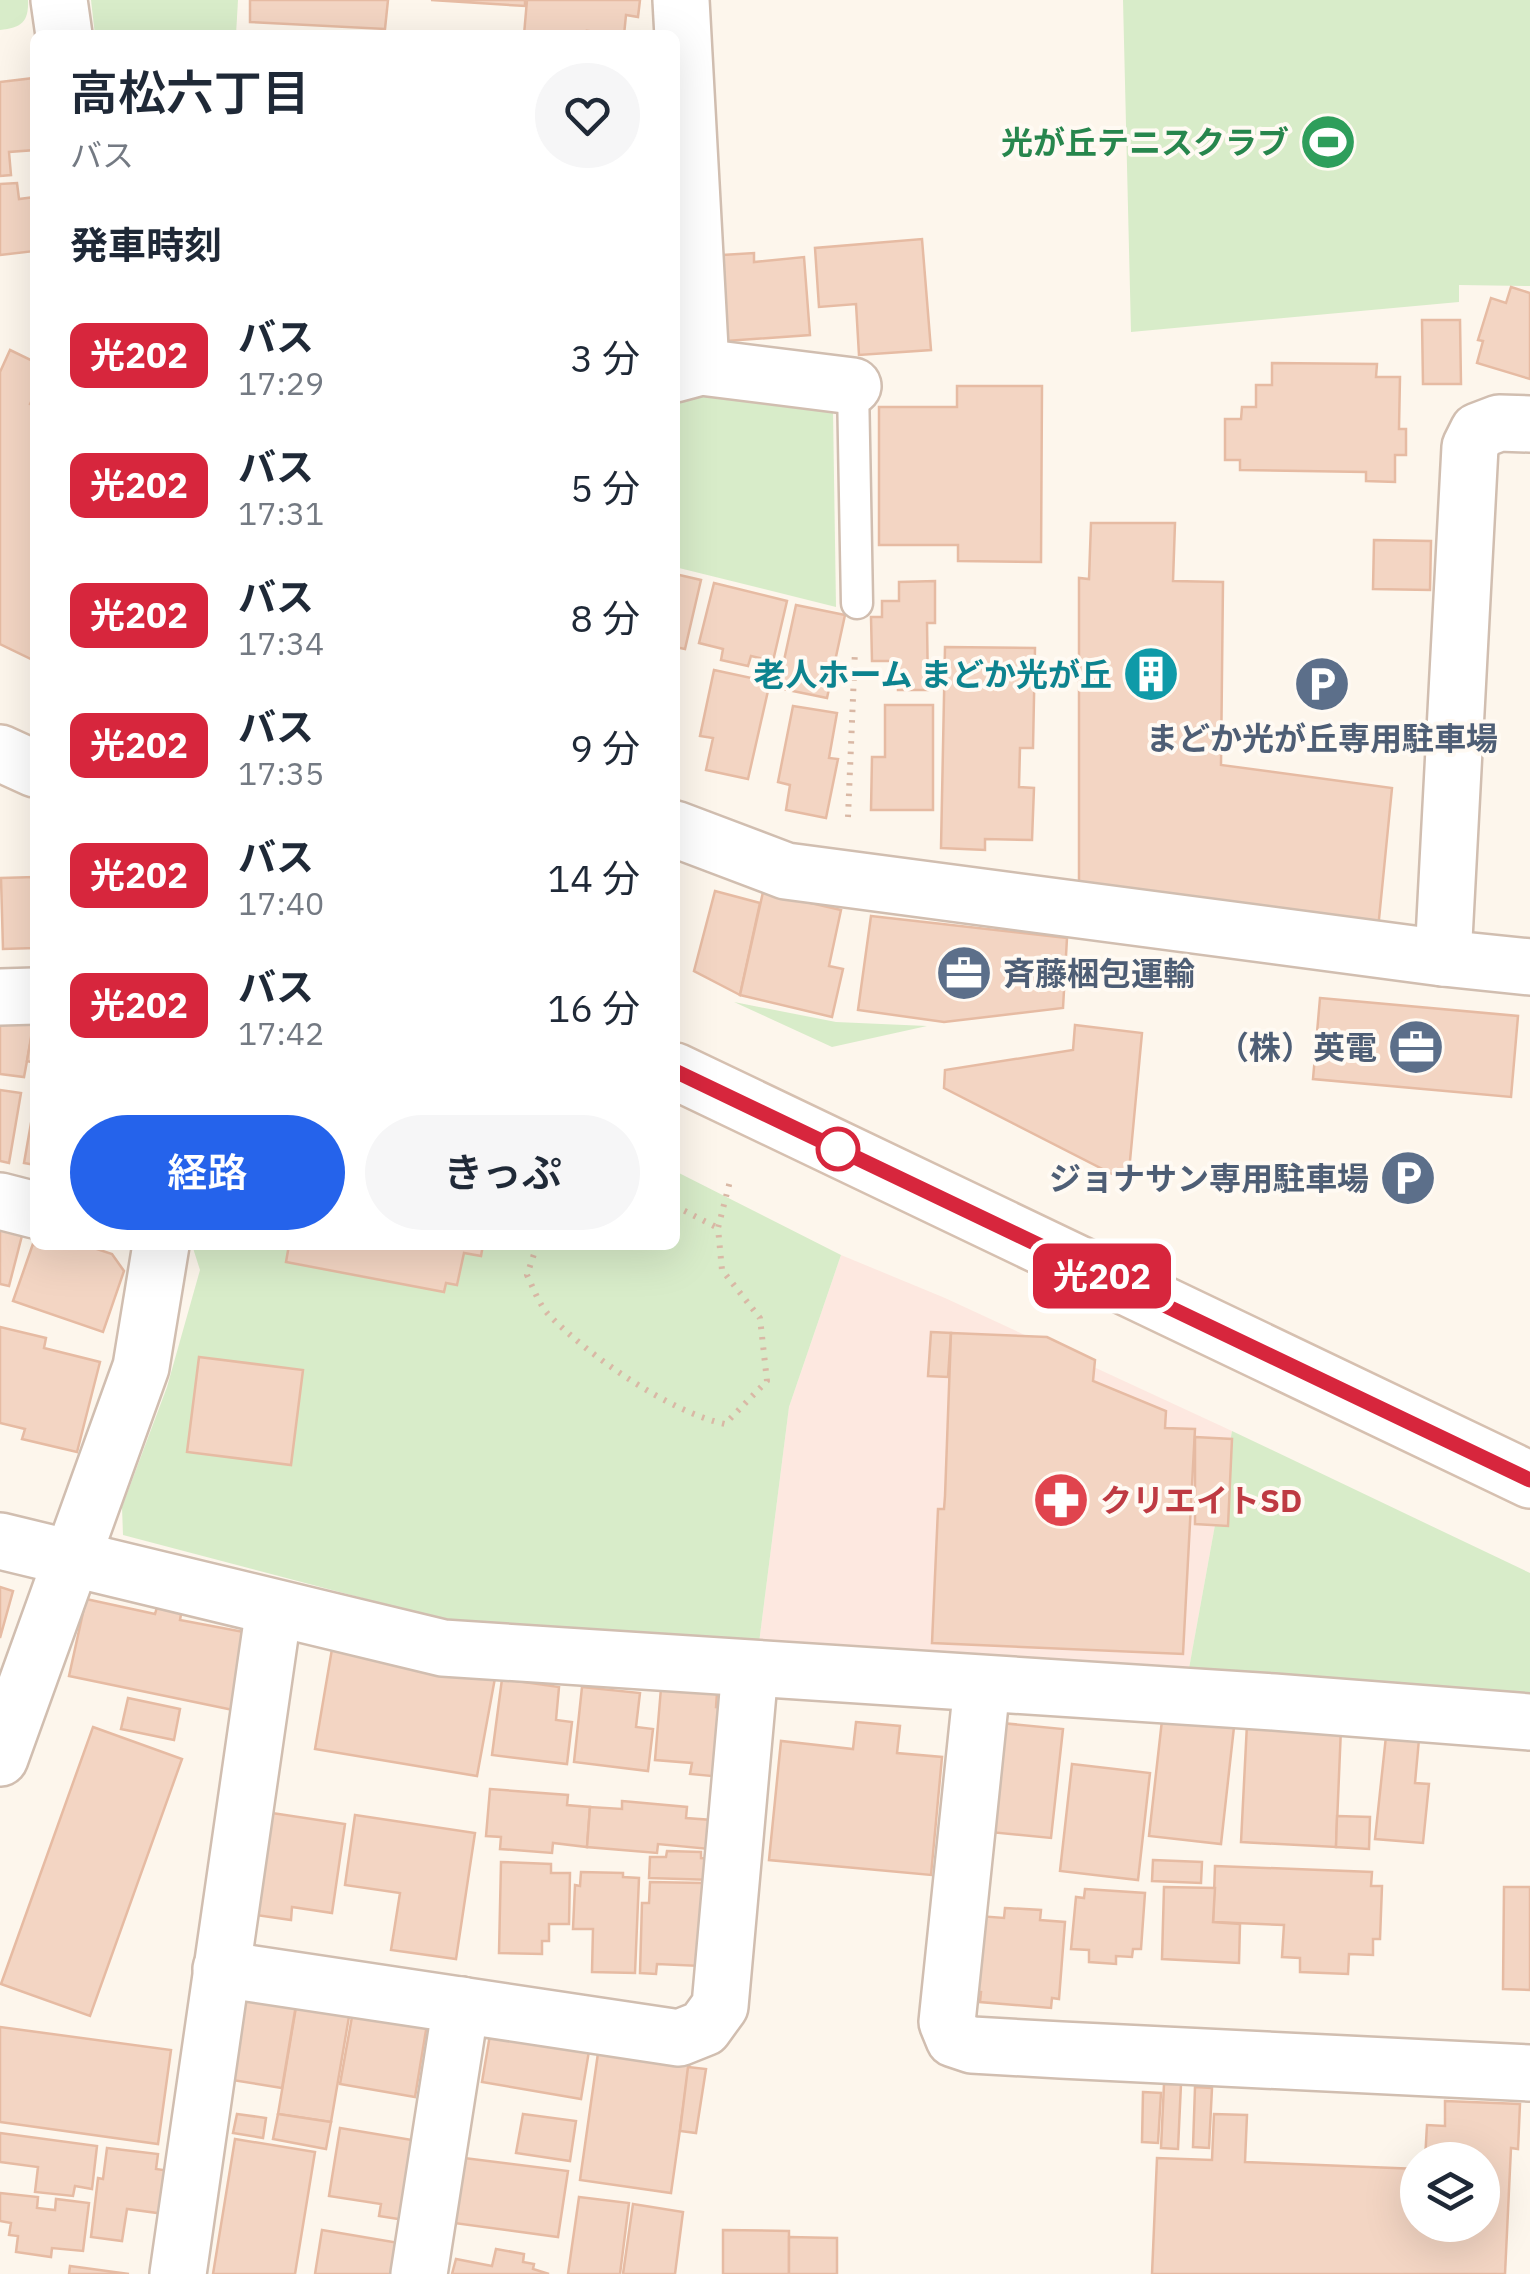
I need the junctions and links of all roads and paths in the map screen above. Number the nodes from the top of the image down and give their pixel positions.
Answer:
1 (59, 0) edge
2 (681, 0) edge
3 (63, 30) edge
4 (688, 370) edge
5 (853, 386) joint
6 (1530, 424) edge
7 (857, 604) joint
8 (0, 753) edge
9 (30, 767) edge
10 (680, 831) edge
11 (846, 878) junction
12 (1443, 958) junction
13 (1530, 967) edge
14 (30, 996) edge
15 (0, 997) edge
16 (680, 1073) edge
17 (731, 1176) dead end
18 (0, 1202) edge
19 (30, 1209) edge
20 (680, 1209) edge
21 (718, 1228) junction
22 (160, 1250) edge
23 (535, 1250) edge
24 (1530, 1480) edge
25 (0, 1541) edge
26 (71, 1559) junction
27 (274, 1608) junction
28 (750, 1670) junction
29 (982, 1684) junction
30 (1530, 1722) edge
31 (0, 1758) edge
32 (221, 1969) junction
33 (461, 2005) junction
34 (1530, 2073) edge
35 (178, 2274) edge
36 (420, 2274) edge

1 - 3 street
2 - 4 street
4 - 5 street
5 - 7 lane
6 - 12 street
7 - 11 path
8 - 9 street
10 - 11 street
11 - 12 street
12 - 13 street
14 - 15 street
16 - 24 street
17 - 21 path
18 - 19 street
20 - 21 path
21 - 23 path
22 - 26 street
25 - 26 street
26 - 27 street
26 - 31 street
27 - 28 street
27 - 32 street
28 - 29 street
28 - 33 street
29 - 30 street
29 - 34 street
32 - 33 street
32 - 35 street
33 - 36 street

